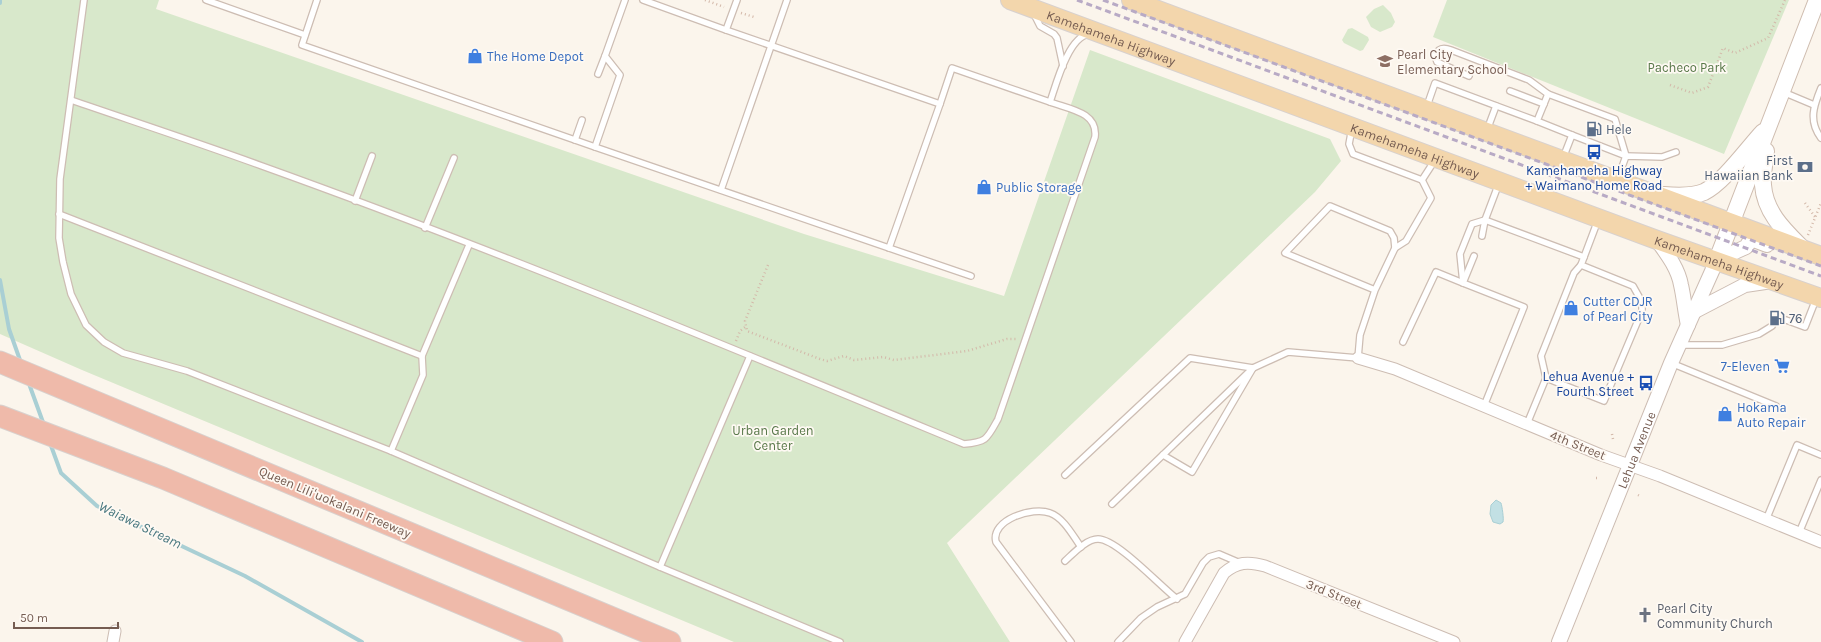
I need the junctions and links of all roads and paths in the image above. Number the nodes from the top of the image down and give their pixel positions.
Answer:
1 (84, 0) edge
2 (206, 0) edge
3 (317, 0) edge
4 (624, 0) edge
5 (643, 0) edge
6 (705, 0) edge
7 (737, 0) edge
8 (787, 0) edge
9 (1010, 0) edge
10 (1131, 0) edge
11 (1785, 0) edge
12 (1816, 0) edge
13 (727, 8) dead end
14 (1030, 8) junction
15 (740, 12) dead end
16 (754, 17) dead end
17 (726, 30) junction
18 (1099, 33) junction
19 (305, 35) junction
20 (771, 45) junction
21 (604, 56) junction
22 (1063, 66) junction
23 (598, 74) dead end
24 (1469, 76) dead end
25 (1670, 85) dead end
26 (1821, 88) edge
27 (1510, 91) dead end
28 (1781, 91) junction
29 (1548, 94) junction
30 (71, 100) junction
31 (1050, 102) junction
32 (940, 104) junction
33 (1544, 104) junction
34 (1814, 105) junction
35 (1496, 106) junction
36 (1579, 106) junction
37 (1425, 109) junction
38 (1580, 112) dead end
39 (1599, 113) junction
40 (582, 120) dead end
41 (1601, 120) dead end
42 (1537, 121) junction
43 (1769, 125) junction
44 (1352, 126) junction
45 (1486, 132) junction
46 (1572, 135) junction
47 (1821, 138) edge
48 (575, 140) junction
49 (595, 147) junction
50 (1676, 152) dead end
51 (372, 156) dead end
52 (1626, 156) junction
53 (454, 158) dead end
54 (1437, 158) junction
55 (1562, 160) junction
56 (1422, 180) junction
57 (1617, 180) junction
58 (1500, 181) junction
59 (721, 190) junction
60 (1654, 194) junction
61 (355, 201) junction
62 (1805, 203) dead end
63 (1821, 203) edge
64 (60, 214) junction
65 (1599, 218) junction
66 (1815, 218) junction
67 (1485, 220) junction
68 (1733, 223) junction
69 (425, 228) junction
70 (1482, 236) dead end
71 (1657, 240) junction
72 (1805, 242) junction
73 (469, 245) junction
74 (889, 248) junction
75 (1395, 248) junction
76 (1474, 256) dead end
77 (1821, 256) edge
78 (1584, 257) junction
79 (1717, 260) junction
80 (1821, 264) edge
81 (768, 265) dead end
82 (1581, 265) junction
83 (971, 276) dead end
84 (1774, 281) junction
85 (1463, 283) junction
86 (1375, 290) junction
87 (1819, 297) edge
88 (1695, 311) junction
89 (1786, 320) dead end
90 (1688, 325) junction
91 (1772, 326) dead end
92 (745, 327) junction
93 (736, 340) dead end
94 (1402, 342) dead end
95 (1024, 343) junction
96 (1679, 345) junction
97 (422, 356) junction
98 (750, 356) junction
99 (1358, 358) junction
100 (0, 362) edge
101 (1671, 363) junction
102 (1253, 368) junction
103 (1546, 378) junction
104 (1484, 406) junction
105 (1776, 406) dead end
106 (0, 416) edge
107 (1527, 424) junction
108 (1612, 434) dead end
109 (1613, 439) dead end
110 (391, 451) junction
111 (1162, 455) junction
112 (1821, 455) edge
113 (1630, 465) junction
114 (1065, 475) dead end
115 (1596, 478) dead end
116 (1600, 478) dead end
117 (1821, 480) edge
118 (1112, 504) dead end
119 (1766, 520) junction
120 (1799, 533) junction
121 (1821, 542) edge
122 (1081, 547) junction
123 (1065, 561) dead end
124 (1240, 563) junction
125 (660, 567) junction
126 (1176, 599) junction
127 (552, 642) edge
128 (670, 642) edge
129 (840, 642) edge
130 (1071, 642) edge
131 (1118, 642) edge
132 (1185, 642) edge
133 (1454, 642) edge
134 (1559, 642) edge

1 - 30 lane
2 - 19 lane
3 - 19 lane
4 - 21 lane
5 - 17 lane
6 - 13 path
7 - 17 lane
8 - 20 lane
9 - 14 main road, Kamehameha Highway
10 - 37 main road
11 - 25 path
12 - 28 main road
14 - 18 main road, Kamehameha Highway
14 - 22 lane
15 - 16 path
17 - 20 lane
18 - 22 lane
18 - 44 main road, Kamehameha Highway
19 - 48 lane
20 - 32 lane
20 - 59 lane
21 - 23 lane
21 - 49 lane
22 - 31 lane
24 - 29 lane
26 - 34 lane
27 - 33 lane
28 - 34 lane
28 - 43 main road
29 - 33 lane
29 - 36 lane
30 - 61 lane
30 - 64 lane
31 - 32 lane
31 - 95 lane
32 - 74 lane
33 - 42 lane
34 - 47 lane
35 - 37 lane
35 - 42 lane
35 - 45 lane
36 - 38 lane
36 - 39 lane
37 - 45 main road
39 - 41 lane
39 - 52 lane
40 - 48 lane
42 - 46 lane
43 - 60 main road
43 - 68 main road
43 - 72 main road
44 - 54 main road, Kamehameha Highway
44 - 56 lane
45 - 55 main road
46 - 52 lane
46 - 55 lane
48 - 49 lane
49 - 59 lane
50 - 52 lane
51 - 61 lane
52 - 57 lane
53 - 69 lane
54 - 56 lane
54 - 58 main road, Kamehameha Highway
55 - 57 main road
56 - 75 lane
57 - 60 main road
58 - 65 main road, Kamehameha Highway
58 - 67 lane
59 - 74 lane
60 - 68 main road
61 - 69 lane
62 - 66 path
63 - 66 path
64 - 97 lane
64 - 110 lane
65 - 71 main road, Kamehameha Highway
65 - 78 lane
66 - 72 path
67 - 70 lane
67 - 78 lane
67 - 85 lane
68 - 72 main road
68 - 79 main road
69 - 73 lane
71 - 79 main road, Kamehameha Highway
71 - 90 street
72 - 77 main road
73 - 97 lane
73 - 98 lane
74 - 83 lane
75 - 86 lane
75 - 86 lane
76 - 85 lane
78 - 82 lane
79 - 80 street
79 - 84 main road, Kamehameha Highway
79 - 88 street, Lehua Avenue
81 - 92 path
82 - 103 lane
82 - 103 lane
84 - 87 main road, Kamehameha Highway
84 - 88 street
85 - 94 lane
85 - 104 lane
86 - 99 lane
87 - 89 lane
88 - 90 street, Lehua Avenue
90 - 96 street, Lehua Avenue
91 - 96 lane
92 - 93 path
92 - 95 path
95 - 98 lane
96 - 101 street, Lehua Avenue
97 - 110 lane
98 - 125 lane
99 - 102 lane
99 - 104 street, 4th Street
100 - 128 highway, Queen Liliʻuokalani Freeway
101 - 105 lane
101 - 113 street, Lehua Avenue
102 - 111 lane
102 - 111 lane
102 - 114 lane
103 - 107 lane
104 - 107 street, 4th Street
106 - 127 highway
107 - 113 street, 4th Street
108 - 109 path
110 - 125 lane
111 - 118 lane
112 - 119 lane
113 - 119 street, 4th Street
113 - 134 street, Lehua Avenue
115 - 116 path
117 - 120 lane
119 - 120 street, 4th Street
120 - 121 street, 4th Street
122 - 123 lane
122 - 126 lane
122 - 130 lane
124 - 126 lane
124 - 132 street
124 - 133 street, 3rd Street
125 - 129 lane
126 - 131 lane

